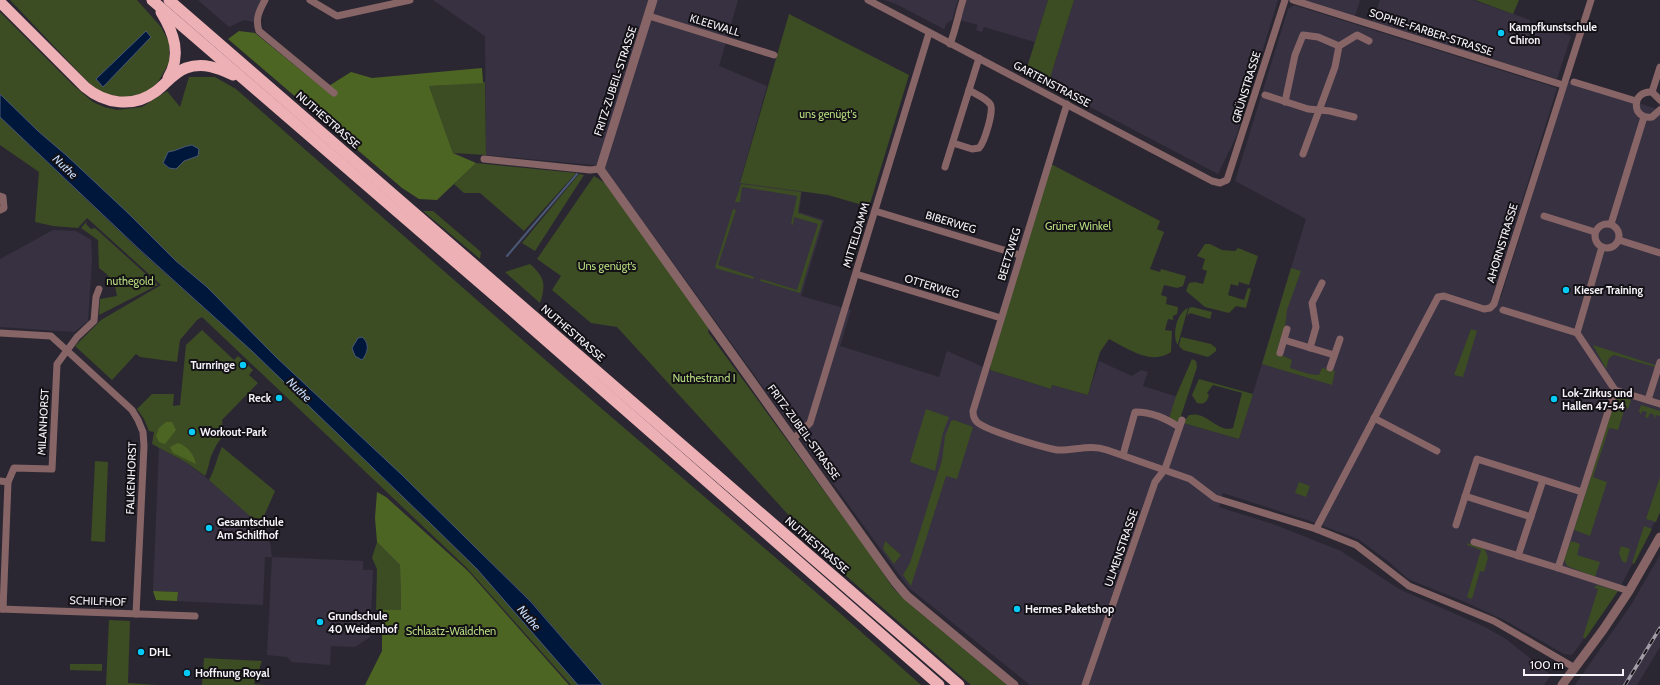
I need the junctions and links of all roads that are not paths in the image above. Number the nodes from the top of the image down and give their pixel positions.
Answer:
1 (169, 0) edge
2 (178, 0) edge
3 (265, 0) edge
4 (310, 0) edge
5 (410, 0) edge
6 (653, 0) edge
7 (868, 0) edge
8 (963, 0) edge
9 (1285, 0) edge
10 (1293, 0) edge
11 (1591, 0) edge
12 (153, 1) edge
13 (0, 2) edge
14 (649, 16) junction
15 (199, 26) junction
16 (930, 33) junction
17 (1369, 41) dead end
18 (950, 44) junction
19 (1339, 46) junction
20 (774, 55) dead end
21 (979, 58) junction
22 (1660, 67) edge
23 (246, 81) junction
24 (165, 82) junction
25 (1574, 82) dead end
26 (1563, 85) junction
27 (969, 90) junction
28 (1652, 92) junction
29 (334, 93) dead end
30 (1265, 95) dead end
31 (1660, 100) edge
32 (1284, 102) junction
33 (1636, 102) junction
34 (1067, 104) junction
35 (1318, 110) junction
36 (1660, 110) edge
37 (1354, 117) dead end
38 (1644, 117) junction
39 (953, 143) junction
40 (1303, 154) dead end
41 (484, 159) dead end
42 (945, 167) dead end
43 (600, 168) junction
44 (1227, 180) joint
45 (0, 196) edge
46 (0, 210) edge
47 (875, 211) junction
48 (1544, 216) dead end
49 (1611, 224) junction
50 (1595, 232) junction
51 (1619, 240) junction
52 (1602, 247) junction
53 (1660, 253) edge
54 (1020, 255) junction
55 (856, 274) junction
56 (1322, 283) dead end
57 (99, 289) dead end
58 (1503, 310) dead end
59 (1001, 318) junction
60 (1287, 329) dead end
61 (0, 333) edge
62 (1577, 333) junction
63 (1340, 339) dead end
64 (1284, 340) junction
65 (1310, 348) junction
66 (67, 350) junction
67 (1280, 353) dead end
68 (1334, 355) junction
69 (1660, 362) edge
70 (1330, 368) dead end
71 (1615, 390) junction
72 (1648, 400) junction
73 (1660, 404) edge
74 (1374, 418) junction
75 (794, 438) junction
76 (1437, 452) dead end
77 (1123, 455) junction
78 (1164, 469) junction
79 (1543, 480) junction
80 (0, 481) edge
81 (8, 482) junction
82 (1582, 492) junction
83 (1465, 496) junction
84 (1531, 517) junction
85 (1456, 525) dead end
86 (1316, 529) junction
87 (1660, 532) edge
88 (1657, 541) edge
89 (1474, 542) dead end
90 (1518, 556) junction
91 (1558, 568) junction
92 (1629, 591) junction
93 (2, 609) edge
94 (136, 614) junction
95 (195, 616) dead end
96 (1575, 668) junction
97 (939, 685) edge
98 (959, 685) edge
99 (1014, 685) edge
100 (1085, 685) edge
101 (1562, 685) edge

1 - 15 highway, NUTHESTRASSE
2 - 15 highway
3 - 29 street
4 - 5 street
6 - 14 street, FRITZ-ZUBEIL-STRASSE
7 - 16 street, GARTENSTRASSE
8 - 18 street
9 - 44 street, GRÜNSTRASSE
10 - 26 street, SOPHIE-FARBER-STRASSE
11 - 26 street, AHORNSTRASSE
12 - 23 highway
12 - 24 highway
13 - 24 highway
14 - 20 street, KLEEWALL
14 - 43 street, FRITZ-ZUBEIL-STRASSE
15 - 98 highway, NUTHESTRASSE
16 - 18 street, GARTENSTRASSE
16 - 47 street, MITTELDAMM
17 - 19 street
18 - 21 street, GARTENSTRASSE
19 - 32 street
19 - 35 street
21 - 27 street
21 - 34 street, GARTENSTRASSE
22 - 28 street
23 - 24 highway
23 - 97 highway
25 - 33 street
26 - 74 street, AHORNSTRASSE
27 - 39 street
27 - 39 street
28 - 31 street
28 - 33 street
30 - 32 street
32 - 35 street
33 - 38 street
34 - 44 street, GARTENSTRASSE
34 - 54 street, BEETZWEG
35 - 37 street
35 - 40 street
36 - 38 street
38 - 49 street
39 - 42 street
41 - 43 street
43 - 75 street, FRITZ-ZUBEIL-STRASSE
45 - 46 street
47 - 54 street, BIBERWEG
47 - 55 street, MITTELDAMM
48 - 50 street
49 - 50 street
49 - 51 street
50 - 52 street
51 - 52 street
51 - 53 street
52 - 62 street
54 - 59 street, BEETZWEG
55 - 59 street, OTTERWEG
55 - 75 street, MITTELDAMM
56 - 65 street
57 - 66 street
58 - 62 street
59 - 77 street, BEETZWEG
60 - 64 street
61 - 66 street, FALKENHORST
62 - 71 street
63 - 68 street
64 - 65 street
64 - 67 street
65 - 68 street
66 - 81 street, MILANHORST
66 - 94 street, FALKENHORST
68 - 70 street
69 - 72 street
71 - 72 street
71 - 82 street
72 - 73 street
74 - 76 street
74 - 86 street, AHORNSTRASSE
75 - 99 street, FRITZ-ZUBEIL-STRASSE
77 - 78 street
77 - 78 street, ULMENSTRASSE
78 - 86 street
78 - 100 street, ULMENSTRASSE
79 - 82 street
79 - 83 street
79 - 84 street
80 - 81 street
81 - 93 street
82 - 91 street
83 - 84 street
83 - 85 street
84 - 90 street
86 - 96 street
87 - 88 street
88 - 92 street
89 - 90 street
90 - 91 street
91 - 92 street
92 - 96 street
93 - 94 street, SCHILFHOF
94 - 95 street, SCHILFHOF
96 - 101 street

